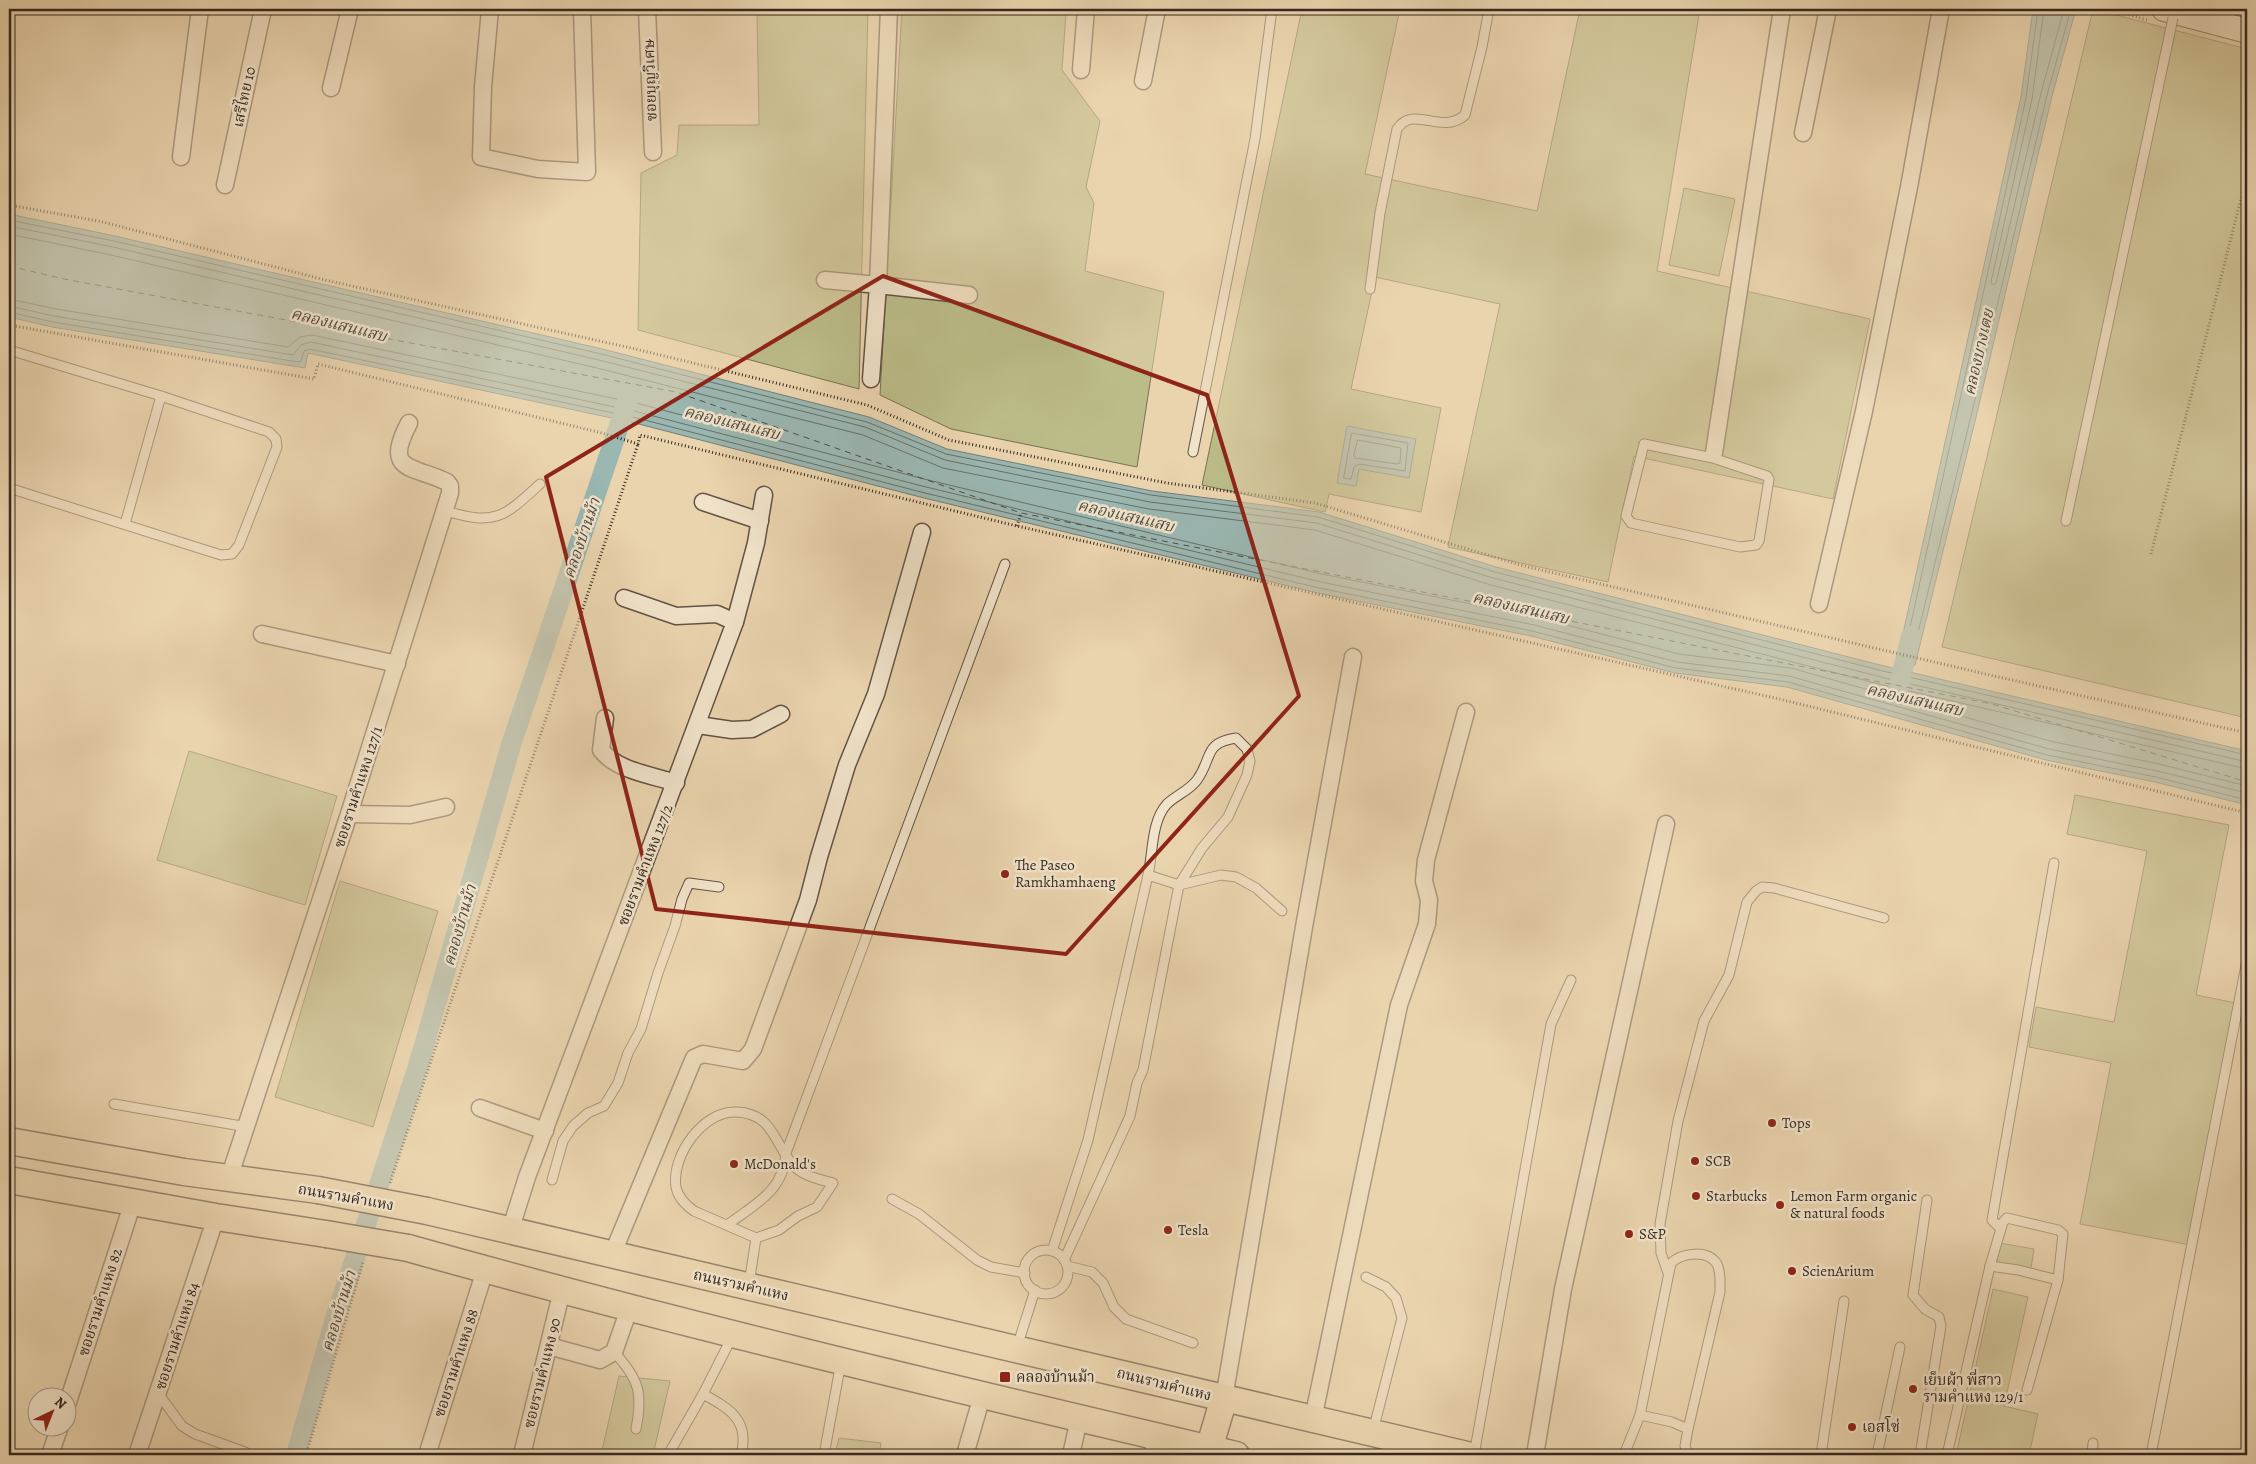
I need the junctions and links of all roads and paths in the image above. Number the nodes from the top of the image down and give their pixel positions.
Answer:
1 (200, 9) edge
2 (263, 9) edge
3 (350, 9) edge
4 (490, 9) edge
5 (582, 9) edge
6 (647, 9) edge
7 (889, 9) edge
8 (1086, 9) edge
9 (1157, 9) edge
10 (1272, 9) edge
11 (1490, 9) edge
12 (1782, 9) edge
13 (1828, 9) edge
14 (1941, 9) edge
15 (2171, 13) edge
16 (2247, 31) edge
17 (1081, 70) dead end
18 (1143, 81) dead end
19 (331, 88) dead end
20 (1804, 133) dead end
21 (653, 152) dead end
22 (181, 157) dead end
23 (2247, 175) edge
24 (226, 185) dead end
25 (9, 205) edge
26 (825, 280) dead end
27 (878, 285) junction
28 (1370, 289) dead end
29 (969, 295) dead end
30 (9, 325) edge
31 (9, 350) edge
32 (871, 378) dead end
33 (161, 396) junction
34 (409, 423) dead end
35 (638, 444) junction
36 (1193, 452) dead end
37 (1714, 456) junction
38 (540, 484) dead end
39 (9, 488) edge
40 (764, 494) dead end
41 (702, 502) dead end
42 (446, 511) junction
43 (1021, 513) dead end
44 (760, 521) junction
45 (2066, 521) dead end
46 (125, 524) junction
47 (1017, 526) junction
48 (922, 532) dead end
49 (2151, 554) dead end
50 (1005, 564) dead end
51 (624, 598) dead end
52 (1819, 604) dead end
53 (735, 622) junction
54 (262, 634) dead end
55 (1353, 657) dead end
56 (397, 664) junction
57 (1466, 712) dead end
58 (781, 714) dead end
59 (606, 718) dead end
60 (698, 725) junction
61 (2247, 733) edge
62 (676, 783) junction
63 (446, 808) dead end
64 (2247, 813) edge
65 (349, 814) junction
66 (1666, 824) dead end
67 (2054, 862) dead end
68 (1148, 875) junction
69 (1178, 884) junction
70 (719, 887) dead end
71 (1282, 911) dead end
72 (1884, 918) dead end
73 (2247, 960) edge
74 (1571, 980) dead end
75 (114, 1104) dead end
76 (480, 1108) dead end
77 (247, 1127) junction
78 (545, 1131) junction
79 (9, 1141) edge
80 (786, 1153) junction
81 (229, 1178) junction
82 (9, 1180) edge
83 (552, 1180) dead end
84 (388, 1190) dead end
85 (892, 1199) dead end
86 (1927, 1200) dead end
87 (133, 1202) junction
88 (216, 1218) junction
89 (726, 1225) junction
90 (2000, 1228) junction
91 (510, 1231) junction
92 (756, 1238) junction
93 (1052, 1251) junction
94 (612, 1255) junction
95 (364, 1258) dead end
96 (1066, 1263) junction
97 (1990, 1266) junction
98 (485, 1270) junction
99 (1025, 1273) junction
100 (1668, 1273) junction
101 (1366, 1277) dead end
102 (2058, 1280) junction
103 (748, 1287) junction
104 (562, 1290) junction
105 (1036, 1290) junction
106 (1844, 1302) dead end
107 (629, 1309) junction
108 (733, 1334) junction
109 (1193, 1343) dead end
110 (548, 1346) junction
111 (1900, 1347) dead end
112 (1017, 1348) junction
113 (614, 1352) junction
114 (842, 1360) junction
115 (73, 1386) edge
116 (2027, 1390) dead end
117 (158, 1393) junction
118 (703, 1394) junction
119 (982, 1396) junction
120 (1224, 1398) junction
121 (1640, 1415) junction
122 (1080, 1418) junction
123 (1313, 1419) junction
124 (636, 1429) dead end
125 (1688, 1429) junction
126 (1372, 1433) junction
127 (57, 1436) edge
128 (2093, 1443) dead end
129 (1152, 1446) edge
130 (1209, 1449) junction
131 (245, 1452) dead end
132 (50, 1455) edge
133 (137, 1455) edge
134 (306, 1455) edge
135 (427, 1455) edge
136 (522, 1455) edge
137 (668, 1455) edge
138 (741, 1455) edge
139 (824, 1455) edge
140 (965, 1455) edge
141 (1071, 1455) edge
142 (1236, 1455) edge
143 (1468, 1455) edge
144 (1474, 1455) edge
145 (1535, 1455) edge
146 (1624, 1455) edge
147 (1688, 1455) edge
148 (1821, 1455) edge
149 (1877, 1455) edge
150 (1920, 1455) edge
151 (1947, 1455) edge
152 (2092, 1455) edge
153 (2151, 1455) edge

1 - 22 street
2 - 24 street, เสรีไทย 10
3 - 19 street
4 - 5 street
6 - 21 street, ซอยบุญวิเศษ
7 - 27 street
8 - 17 street
9 - 18 street
10 - 36 lane
11 - 28 lane
12 - 37 street
13 - 20 street
14 - 52 street
15 - 16 main road
15 - 45 lane, bridge
23 - 49 path
25 - 61 path
26 - 27 street
27 - 29 street
27 - 32 street
30 - 35 path
31 - 33 lane
33 - 46 lane
33 - 46 lane
34 - 42 street, ซอยรามคำแหง 127/1
35 - 47 path
35 - 84 path
37 - 37 lane
38 - 42 lane
39 - 46 lane
40 - 44 street, ซอยรามคำแหง 127/2
41 - 44 street
42 - 56 street, ซอยรามคำแหง 127/1
43 - 47 path
44 - 53 street, ซอยรามคำแหง 127/2
47 - 64 path
48 - 94 street
50 - 80 lane
51 - 53 street
53 - 60 street, ซอยรามคำแหง 127/2
54 - 56 street
55 - 120 street
56 - 65 street, ซอยรามคำแหง 127/1
57 - 123 street
58 - 60 street
59 - 62 street
60 - 62 street, ซอยรามคำแหง 127/2
62 - 78 street, ซอยรามคำแหง 127/2
63 - 65 street
65 - 77 street, ซอยรามคำแหง 127/1
66 - 145 street
67 - 90 lane
68 - 69 lane
68 - 69 lane
68 - 93 lane
69 - 71 lane
69 - 96 lane
70 - 83 lane
72 - 100 lane
73 - 153 lane
74 - 144 lane
75 - 77 lane
76 - 78 street
77 - 81 street, ซอยรามคำแหง 127/1
78 - 91 street, ซอยรามคำแหง 127/2
79 - 81 main road, ถนนรามคำแหง
80 - 89 lane
80 - 89 lane
80 - 92 lane
81 - 91 main road, ถนนรามคำแหง, bridge
82 - 87 main road
85 - 99 lane
86 - 150 lane
87 - 88 main road
87 - 115 street, ซอยรามคำแหง 82
88 - 98 main road, bridge
88 - 117 street, ซอยรามคำแหง 84
89 - 92 lane
90 - 97 lane
90 - 102 lane
91 - 94 main road, ถนนรามคำแหง
92 - 103 lane
93 - 96 lane
93 - 99 lane
94 - 103 main road, ถนนรามคำแหง
95 - 134 path
96 - 105 lane
96 - 109 lane
97 - 102 lane
97 - 151 lane
98 - 104 main road
98 - 135 street, ซอยรามคำแหง 88
99 - 105 lane
100 - 121 lane
100 - 125 lane
101 - 126 lane
102 - 116 lane
103 - 112 main road, ถนนรามคำแหง
104 - 107 main road
104 - 110 street, ซอยรามคำแหง 90
105 - 112 lane
106 - 148 lane
107 - 108 main road
107 - 113 street
108 - 114 main road
108 - 118 lane
110 - 113 street
110 - 136 street, ซอยรามคำแหง 90
111 - 149 lane
112 - 120 main road, ถนนรามคำแหง
113 - 124 lane
114 - 119 main road
114 - 139 lane
117 - 131 lane
117 - 133 street, ซอยรามคำแหง 84
118 - 137 lane
118 - 138 lane
119 - 122 main road
119 - 140 street
120 - 123 main road, ถนนรามคำแหง
120 - 130 main road
121 - 125 lane
121 - 146 lane
122 - 129 main road
122 - 141 street
123 - 126 main road, ถนนรามคำแหง
125 - 147 lane
126 - 143 main road, ถนนรามคำแหง
127 - 132 street
128 - 152 lane
129 - 130 main road
130 - 142 main road

